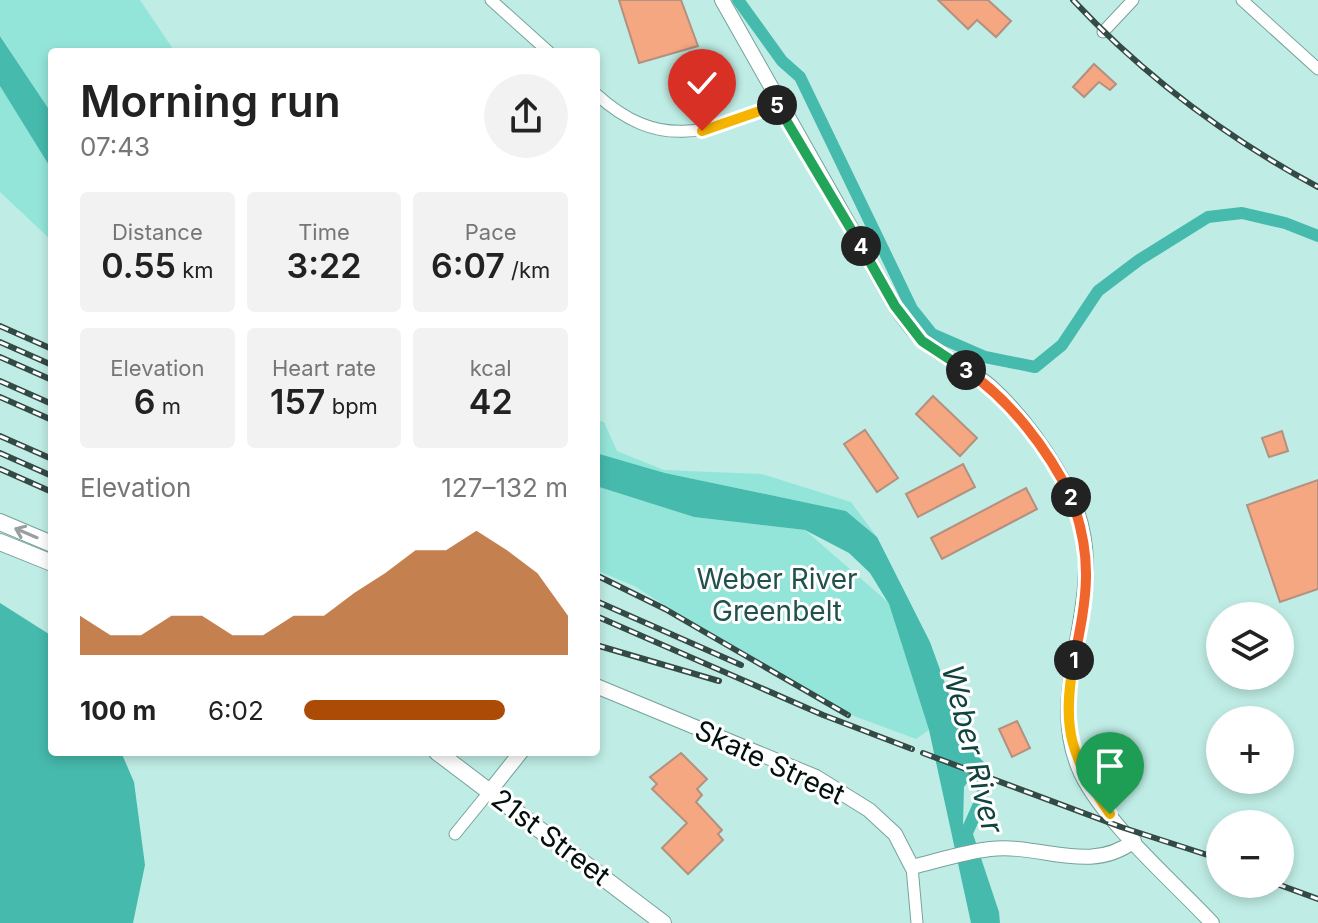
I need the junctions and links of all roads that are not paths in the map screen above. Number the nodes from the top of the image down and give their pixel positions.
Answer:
1 (491, 0) edge
2 (722, 0) edge
3 (1133, 0) edge
4 (1242, 0) edge
5 (1103, 32) dead end
6 (545, 48) edge
7 (1318, 69) edge
8 (600, 98) edge
9 (780, 104) junction
10 (0, 522) edge
11 (0, 542) edge
12 (48, 542) edge
13 (48, 561) edge
14 (600, 688) edge
15 (442, 756) edge
16 (518, 756) edge
17 (490, 791) junction
18 (455, 834) dead end
19 (1134, 841) junction
20 (912, 867) junction
21 (663, 923) edge
22 (917, 923) edge
23 (1212, 923) edge

1 - 6 street
2 - 9 street
3 - 5 street
4 - 7 street
8 - 9 street
9 - 19 street
12 -> 10 main road
11 - 13 main road
14 - 20 street, Skate Street
15 - 17 main road, 21st Street
16 - 17 street
17 - 18 street
17 - 21 main road, 21st Street
19 - 20 street
19 - 23 street
20 - 22 street, Skate Street

